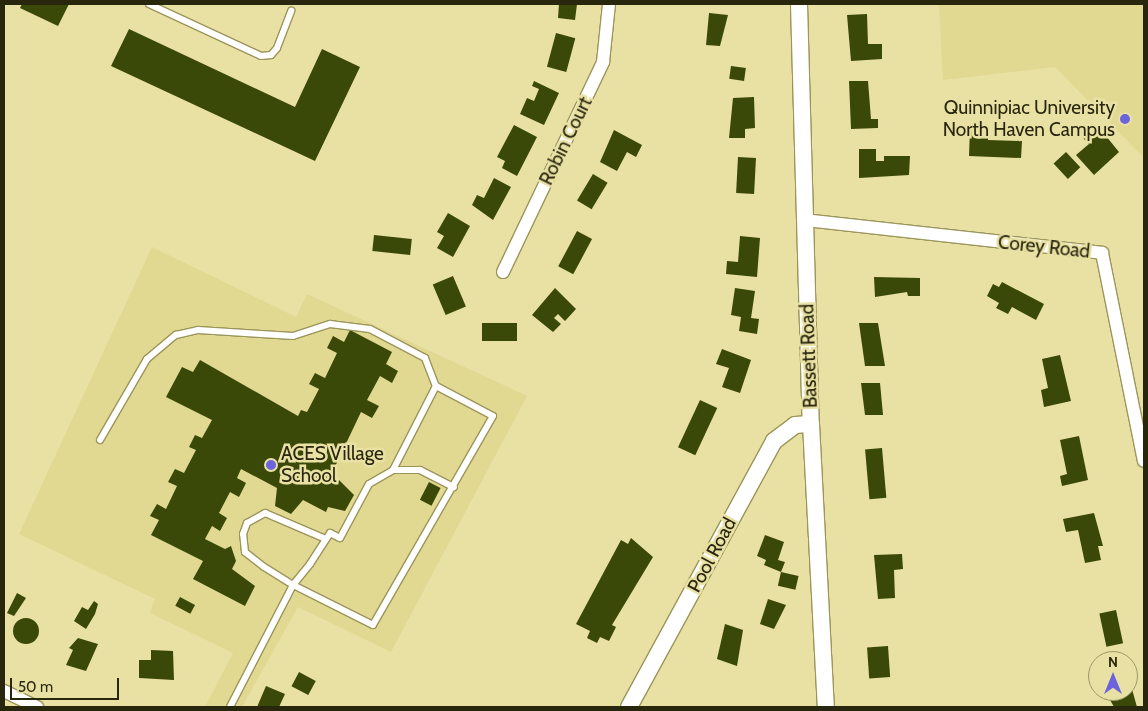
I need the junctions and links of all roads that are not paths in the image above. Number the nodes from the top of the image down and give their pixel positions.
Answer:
1 (150, 4) edge
2 (609, 4) edge
3 (799, 4) edge
4 (291, 10) dead end
5 (805, 220) junction
6 (503, 272) dead end
7 (436, 386) junction
8 (811, 424) junction
9 (100, 440) dead end
10 (1144, 461) edge
11 (393, 470) junction
12 (454, 487) junction
13 (326, 539) junction
14 (293, 585) junction
15 (4, 691) edge
16 (37, 707) edge
17 (230, 707) edge
18 (629, 707) edge
19 (826, 707) edge

1 - 4 lane
2 - 6 street, Robin Court
3 - 5 street, Bassett Road
5 - 8 street, Bassett Road
5 - 10 street, Corey Road
7 - 9 lane
7 - 11 lane
7 - 12 lane
8 - 18 street, Pool Road
8 - 19 street, Bassett Road
11 - 12 lane
11 - 13 lane
12 - 14 lane
13 - 14 lane
13 - 14 lane
14 - 17 lane
15 - 16 street

